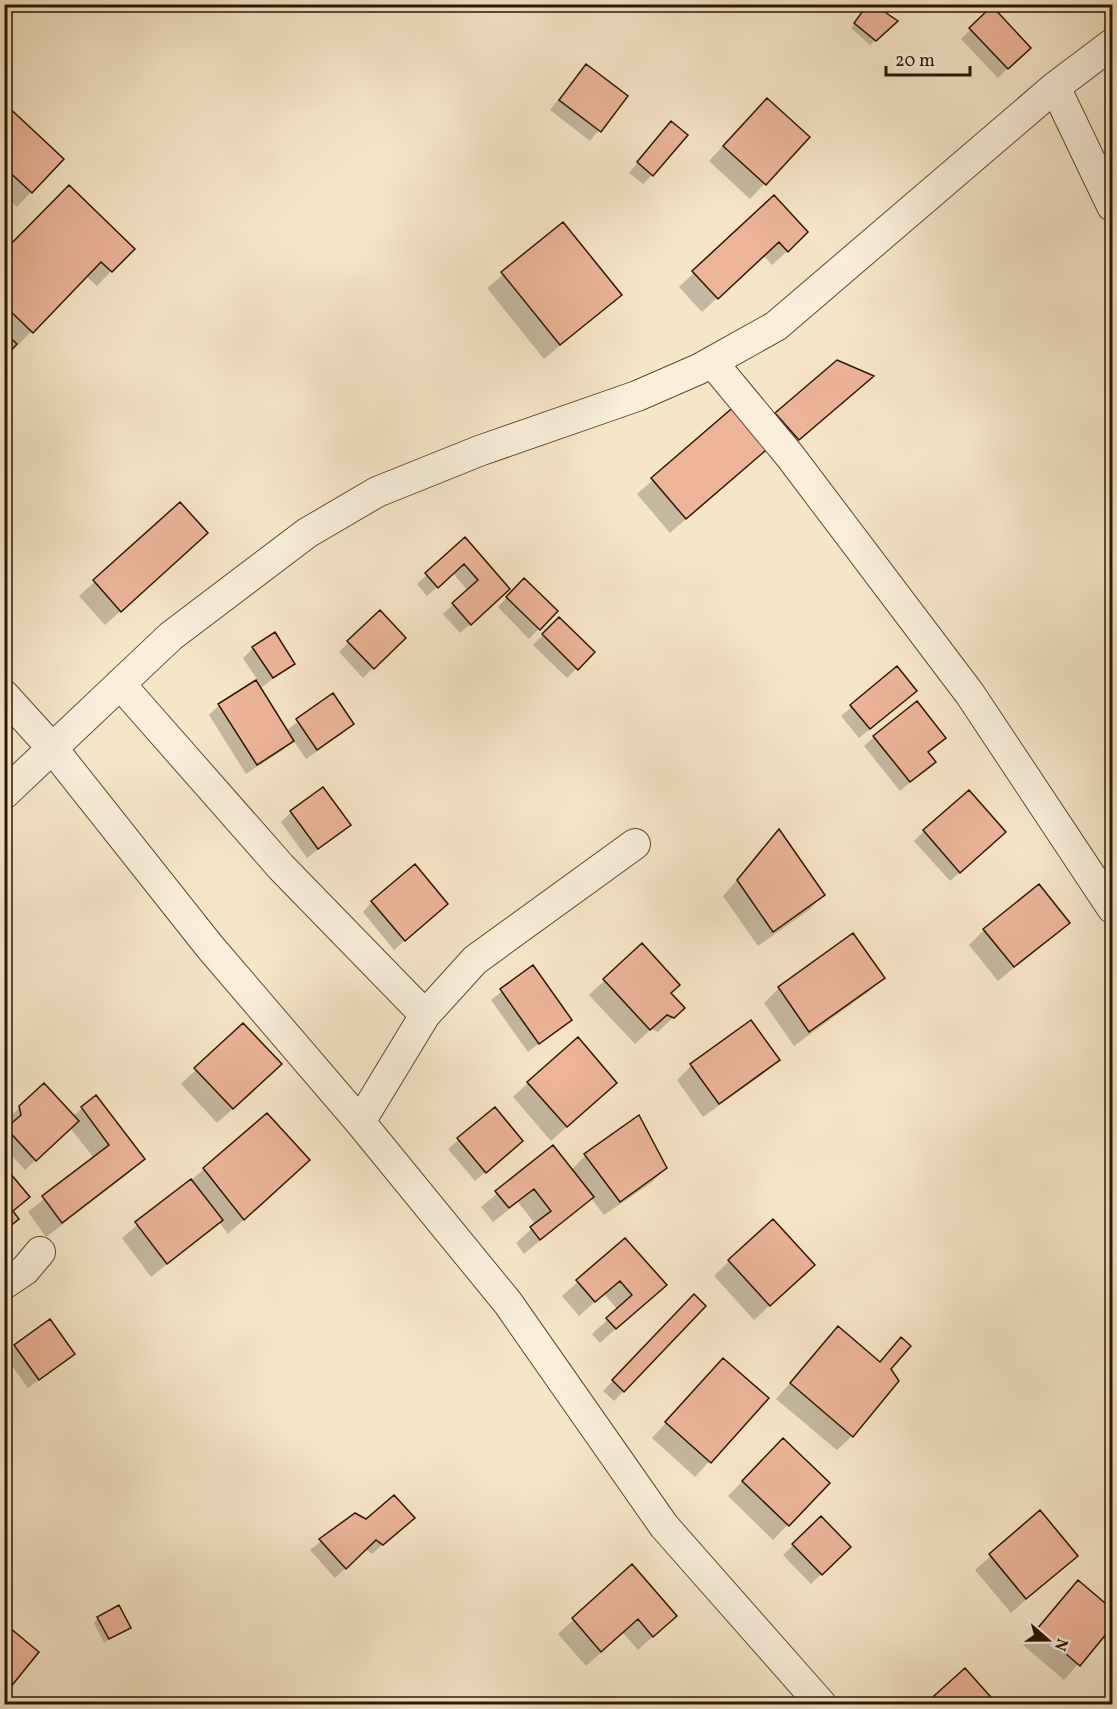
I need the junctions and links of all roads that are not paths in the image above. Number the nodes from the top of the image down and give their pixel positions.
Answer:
1 (1113, 44) edge
2 (1055, 87) junction
3 (1113, 207) edge
4 (712, 362) junction
5 (120, 684) junction
6 (4, 695) edge
7 (52, 749) junction
8 (4, 794) edge
9 (635, 844) dead end
10 (1113, 908) edge
11 (425, 1015) junction
12 (360, 1122) junction
13 (40, 1252) dead end
14 (4, 1284) edge
15 (821, 1704) edge

1 - 2 street
2 - 3 street
2 - 4 street
4 - 5 street
4 - 10 street
5 - 7 street
5 - 11 street
6 - 7 street
7 - 8 street
7 - 12 street
9 - 11 street
11 - 12 street
12 - 15 street
13 - 14 street

